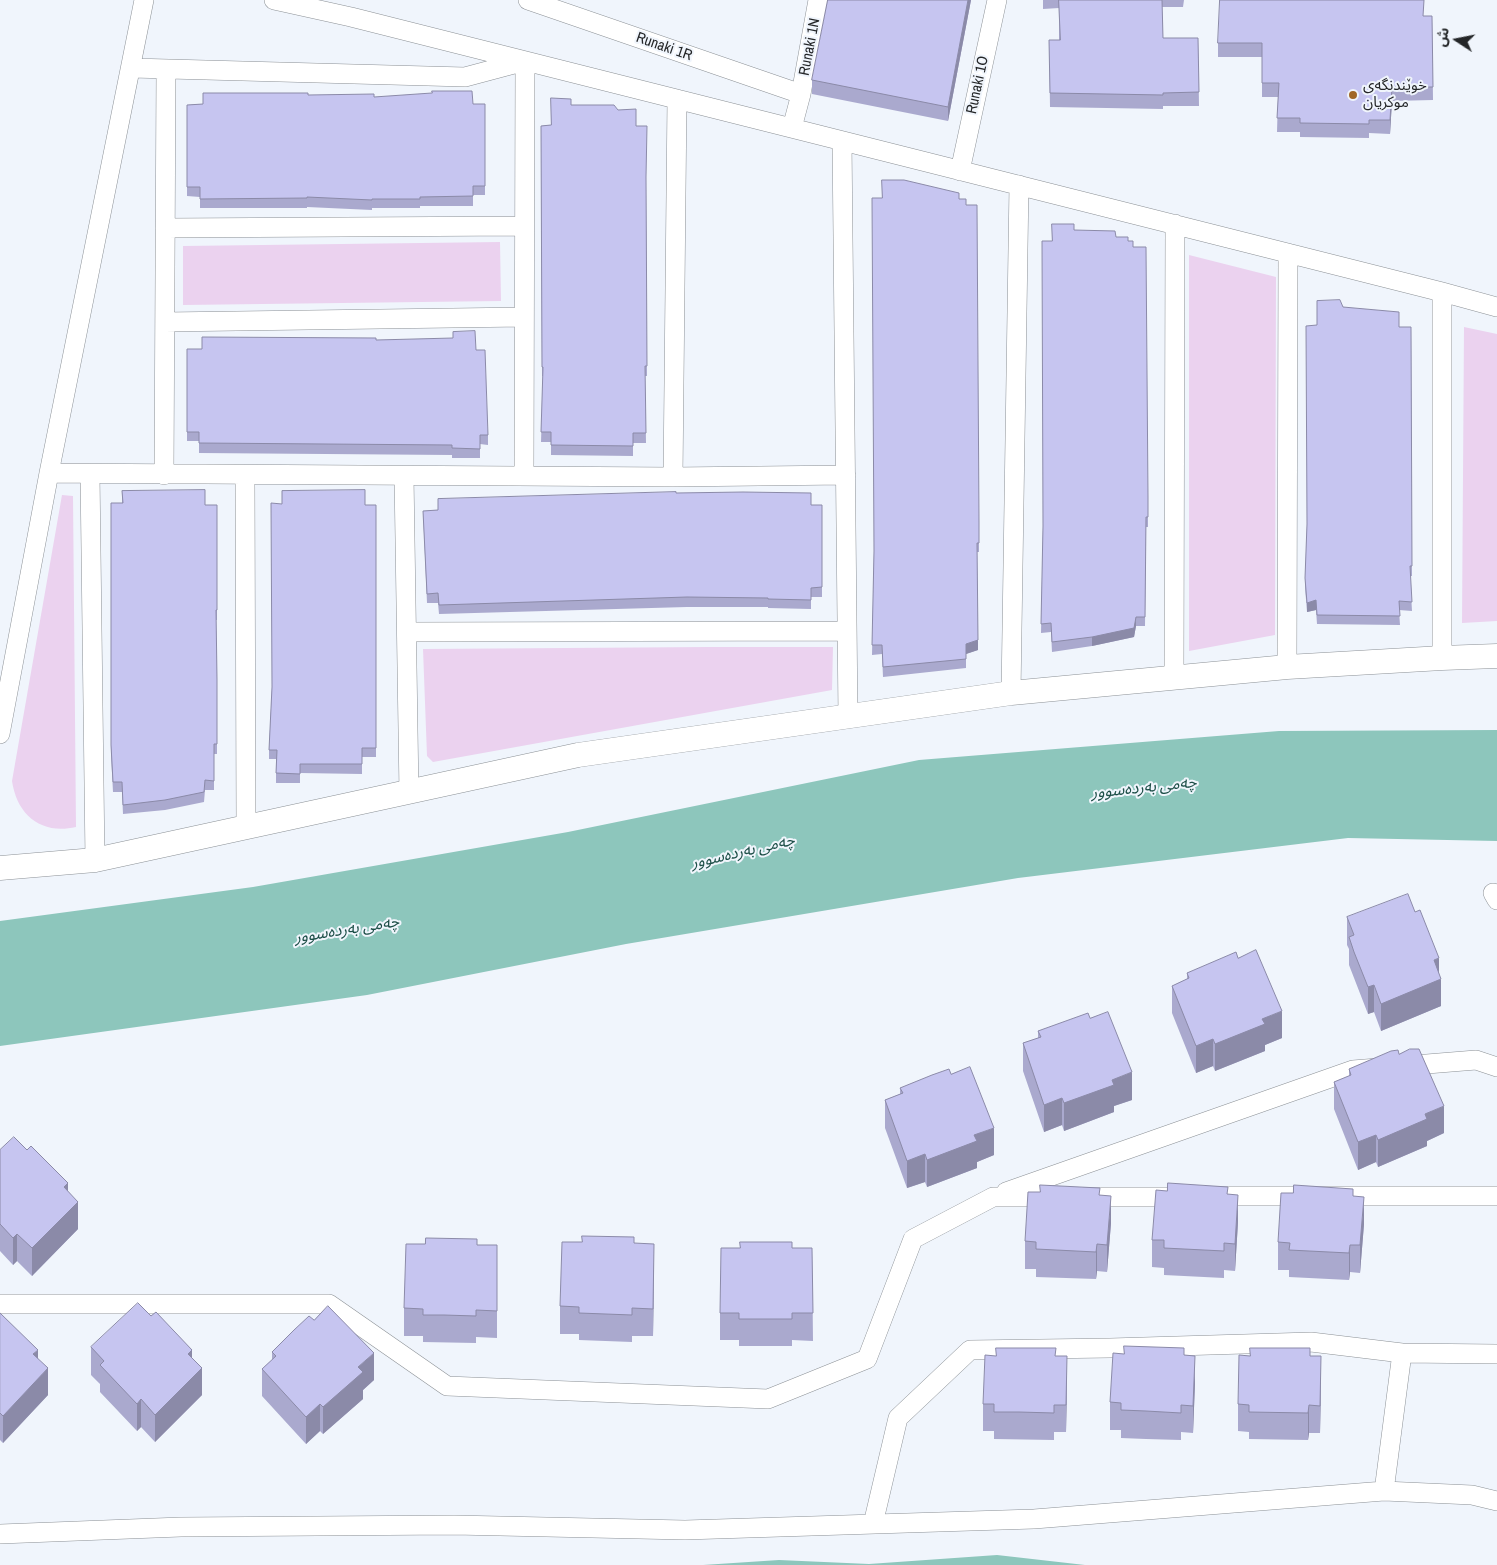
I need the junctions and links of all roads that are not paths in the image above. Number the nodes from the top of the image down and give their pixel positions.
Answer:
1 (144, 0) edge
2 (274, 0) edge
3 (528, 0) edge
4 (818, 0) edge
5 (996, 0) edge
6 (341, 7) edge
7 (525, 61) junction
8 (132, 68) junction
9 (166, 69) junction
10 (801, 94) junction
11 (677, 99) junction
12 (792, 128) junction
13 (842, 141) junction
14 (960, 171) junction
15 (1019, 185) junction
16 (1175, 224) junction
17 (524, 226) junction
18 (165, 228) junction
19 (1288, 253) junction
20 (1442, 292) junction
21 (1497, 307) edge
22 (524, 317) junction
23 (164, 322) junction
24 (49, 473) junction
25 (90, 474) junction
26 (164, 475) junction
27 (246, 475) junction
28 (846, 475) junction
29 (404, 476) junction
30 (524, 476) junction
31 (674, 477) junction
32 (847, 631) junction
33 (407, 632) junction
34 (1497, 656) edge
35 (1442, 658) junction
36 (1287, 667) junction
37 (1174, 678) junction
38 (1011, 693) junction
39 (848, 716) junction
40 (0, 734) edge
41 (409, 792) junction
42 (246, 828) junction
43 (95, 860) junction
44 (0, 868) edge
45 (1497, 1067) edge
46 (1497, 1196) edge
47 (993, 1197) junction
48 (0, 1304) edge
49 (1402, 1353) junction
50 (1497, 1354) edge
51 (1384, 1491) junction
52 (1497, 1501) edge
53 (873, 1524) junction
54 (0, 1534) edge

1 - 8 street
2 - 6 street
3 - 10 street, Runaki 1R
4 - 10 street, Runaki 1N
5 - 14 street, Runaki 1O
6 - 7 street
7 - 9 street
7 - 11 street
7 - 17 street
8 - 9 street
8 - 24 street
9 - 18 street
10 - 12 street, Runaki 1N
11 - 12 street
11 - 31 street
12 - 13 street
13 - 14 street
13 - 28 street
14 - 15 street
15 - 16 street
15 - 38 street
16 - 19 street
16 - 37 street
17 - 18 street
17 - 22 street
18 - 23 street
19 - 20 street
19 - 36 street
20 - 21 street
20 - 35 street
22 - 23 street
22 - 30 street
23 - 26 street
24 - 25 street
24 - 40 street
25 - 26 street
25 - 43 street
26 - 27 street
27 - 29 street
27 - 42 street
28 - 31 street
28 - 32 street
29 - 30 street
29 - 33 street
30 - 31 street
32 - 33 street
32 - 39 street
33 - 41 street
34 - 35 street
35 - 36 street
36 - 37 street
37 - 38 street
38 - 39 street
39 - 41 street
41 - 42 street
42 - 43 street
43 - 44 street
45 - 47 street
46 - 47 street
47 - 48 street
49 - 50 street
49 - 51 street
49 - 53 street
51 - 52 street
51 - 53 street
53 - 54 street

